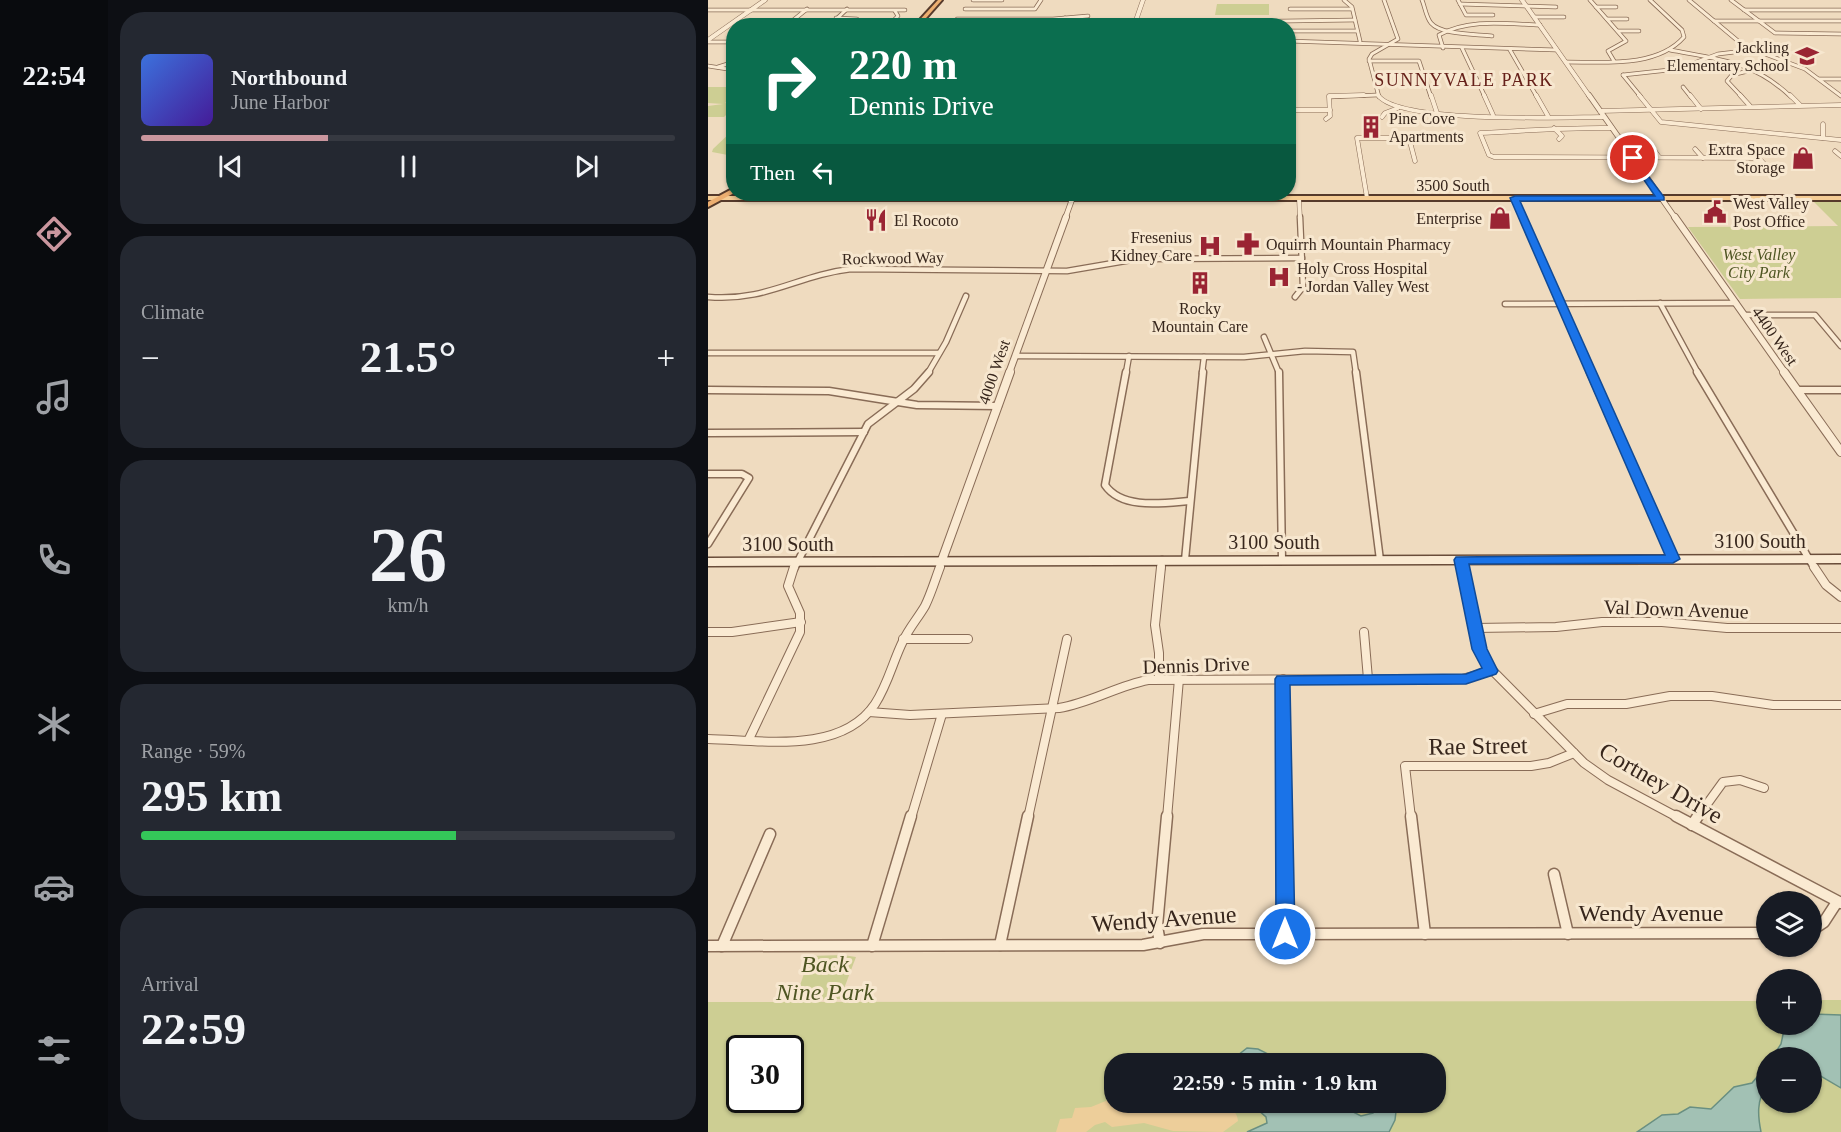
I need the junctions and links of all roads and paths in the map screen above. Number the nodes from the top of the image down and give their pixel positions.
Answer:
1 (765, 0) edge
2 (940, 0) edge
3 (973, 0) edge
4 (1002, 0) edge
5 (1041, 0) edge
6 (1143, 0) edge
7 (1344, 0) edge
8 (1384, 0) edge
9 (1422, 0) edge
10 (1458, 0) edge
11 (1522, 0) edge
12 (1590, 0) edge
13 (1650, 0) edge
14 (1689, 0) edge
15 (1731, 0) edge
16 (1460, 4) junction
17 (944, 6) dead end
18 (1527, 7) junction
19 (1556, 7) dead end
20 (1596, 7) junction
21 (1616, 7) dead end
22 (1780, 7) dead end
23 (1826, 7) dead end
24 (807, 9) junction
25 (847, 9) junction
26 (965, 9) dead end
27 (995, 9) junction
28 (1290, 9) dead end
29 (1352, 9) junction
30 (708, 10) edge
31 (750, 10) junction
32 (905, 10) dead end
33 (1744, 10) junction
34 (1785, 10) junction
35 (1831, 10) junction
36 (1841, 10) edge
37 (895, 11) junction
38 (938, 12) dead end
39 (1493, 15) dead end
40 (1088, 16) dead end
41 (1534, 17) junction
42 (1564, 17) dead end
43 (739, 18) edge
44 (796, 18) edge
45 (836, 18) joint
46 (856, 18) dead end
47 (896, 18) edge
48 (923, 18) edge
49 (989, 18) edge
50 (1065, 18) edge
51 (1137, 18) edge
52 (1607, 19) junction
53 (1627, 19) dead end
54 (1296, 20) edge
55 (1355, 20) junction
56 (1714, 21) junction
57 (1758, 21) junction
58 (1841, 21) edge
59 (1540, 25) junction
60 (726, 28) edge
61 (1449, 29) junction
62 (1296, 31) edge
63 (1357, 31) junction
64 (1618, 31) junction
65 (1639, 31) dead end
66 (1841, 34) edge
67 (1492, 36) dead end
68 (708, 41) edge
69 (1296, 41) edge
70 (1360, 41) junction
71 (726, 42) edge
72 (1389, 45) junction
73 (1443, 48) junction
74 (1462, 48) junction
75 (1510, 50) junction
76 (1557, 50) junction
77 (1670, 50) junction
78 (1752, 50) junction
79 (1710, 58) junction
80 (1370, 61) junction
81 (1419, 61) joint
82 (1614, 61) junction
83 (1566, 62) junction
84 (726, 64) edge
85 (708, 66) edge
86 (718, 67) junction
87 (726, 68) edge
88 (1754, 69) junction
89 (1623, 75) joint
90 (1819, 79) junction
91 (1841, 79) edge
92 (1683, 87) dead end
93 (1377, 95) junction
94 (1841, 96) edge
95 (1800, 105) junction
96 (1841, 105) edge
97 (1750, 106) junction
98 (1398, 108) junction
99 (1701, 109) junction
100 (1296, 110) edge
101 (1330, 110) junction
102 (1651, 110) junction
103 (1600, 111) junction
104 (1437, 113) junction
105 (1493, 115) junction
106 (1548, 116) junction
107 (1382, 117) dead end
108 (1604, 117) junction
109 (1326, 119) dead end
110 (1661, 122) joint
111 (1823, 124) dead end
112 (1772, 125) dead end
113 (1554, 128) junction
114 (1612, 128) junction
115 (1508, 131) junction
116 (1771, 132) junction
117 (1823, 138) junction
118 (1559, 139) dead end
119 (1510, 140) dead end
120 (1841, 140) edge
121 (1653, 149) dead end
122 (1695, 149) dead end
123 (1750, 149) dead end
124 (1835, 150) dead end
125 (1841, 156) edge
126 (1632, 157) junction
127 (1659, 157) junction
128 (1703, 158) junction
129 (1759, 158) junction
130 (1415, 161) dead end
131 (1769, 169) dead end
132 (726, 187) edge
133 (726, 196) edge
134 (708, 197) edge
135 (720, 198) junction
136 (1296, 198) edge
137 (1299, 198) junction
138 (1367, 198) junction
139 (1515, 198) junction
140 (1661, 198) junction
141 (1841, 198) edge
142 (1072, 201) edge
143 (708, 205) edge
144 (1302, 258) junction
145 (1046, 269) junction
146 (966, 296) dead end
147 (708, 297) edge
148 (1294, 297) dead end
149 (1660, 303) junction
150 (1736, 303) junction
151 (1504, 304) dead end
152 (1561, 304) junction
153 (1744, 315) junction
154 (1264, 337) dead end
155 (1841, 346) edge
156 (708, 353) edge
157 (939, 353) junction
158 (1271, 354) junction
159 (1016, 356) junction
160 (1129, 356) junction
161 (1204, 357) junction
162 (708, 390) edge
163 (1797, 390) junction
164 (1841, 390) edge
165 (896, 402) junction
166 (998, 406) junction
167 (864, 432) junction
168 (708, 433) edge
169 (1841, 452) edge
170 (708, 474) edge
171 (748, 476) joint
172 (1190, 501) junction
173 (708, 544) edge
174 (1673, 559) junction
175 (1809, 559) junction
176 (1841, 559) edge
177 (942, 560) junction
178 (1162, 560) junction
179 (1185, 560) junction
180 (1282, 560) junction
181 (1380, 560) junction
182 (1461, 560) junction
183 (708, 562) edge
184 (796, 562) junction
185 (1841, 597) edge
186 (801, 622) junction
187 (1475, 627) junction
188 (1841, 628) edge
189 (708, 632) edge
190 (1364, 632) dead end
191 (903, 639) junction
192 (968, 639) dead end
193 (1066, 639) dead end
194 (1491, 671) junction
195 (1179, 679) junction
196 (1283, 679) junction
197 (1368, 679) junction
198 (1158, 680) junction
199 (1841, 705) edge
200 (1051, 709) junction
201 (869, 712) junction
202 (942, 714) junction
203 (1534, 714) junction
204 (708, 739) edge
205 (749, 739) junction
206 (1574, 753) junction
207 (1764, 788) dead end
208 (1692, 825) junction
209 (770, 834) dead end
210 (1554, 874) dead end
211 (1839, 902) edge
212 (1822, 923) edge
213 (1756, 933) edge
214 (1285, 934) junction
215 (1425, 934) junction
216 (1568, 934) junction
217 (1160, 943) junction
218 (1000, 945) junction
219 (708, 946) edge
220 (722, 946) junction
221 (872, 946) junction

1 - 31 street
2 - 48 highway
3 - 4 street
4 - 27 street
5 - 27 street
6 - 51 street
7 - 29 street
8 - 72 street
9 - 61 street
10 - 16 street
11 - 18 street, 4400 West
12 - 20 street
13 - 77 street
14 - 56 street
15 - 33 street
16 - 18 street
16 - 39 street
17 - 38 highway
18 - 19 street
18 - 41 street, 4400 West
20 - 21 street
20 - 52 street
22 - 34 street
23 - 35 street
24 - 25 street
24 - 31 street
24 - 44 street
25 - 37 street
25 - 45 street
26 - 27 street
27 - 49 street
28 - 29 street
29 - 55 street
30 - 31 street
31 - 43 street
32 - 37 street
33 - 34 street
33 - 57 street
34 - 35 street
35 - 36 street
37 - 47 street
40 - 50 street
41 - 42 street
41 - 59 street, 4400 West
45 - 46 street
52 - 53 street
52 - 64 street
54 - 55 street
55 - 63 street
56 - 57 street
56 - 78 street
57 - 58 street
57 - 66 street
59 - 61 street
59 - 76 street, 4400 West
60 - 68 street
61 - 67 street
61 - 73 street
62 - 63 street
63 - 70 street
64 - 65 street
64 - 82 street
68 - 71 street
69 - 70 street
70 - 72 street
72 - 73 street
72 - 80 street
73 - 74 street
74 - 75 street
74 - 105 street
75 - 76 street
75 - 106 street
76 - 83 street, 4400 West
77 - 79 street
77 - 82 street
78 - 79 street
78 - 90 street
79 - 88 street
79 - 89 street
80 - 81 street
80 - 93 street
81 - 104 street
82 - 83 street
83 - 103 street, 4400 West
84 - 86 street
85 - 86 street
86 - 87 street
88 - 95 street
88 - 97 street
89 - 102 street
90 - 91 street
90 - 94 street
92 - 99 street
93 - 98 street
93 - 101 street
95 - 96 street
95 - 97 street
97 - 99 street
98 - 104 street
98 - 107 street
99 - 102 street
100 - 101 street
101 - 109 street
102 - 103 street
102 - 110 street
103 - 108 street, 4400 West
104 - 105 street
105 - 106 street
106 - 108 street
108 - 114 street, 4400 West
110 - 116 street
111 - 117 street
112 - 116 street
113 - 114 street
113 - 115 street
113 - 118 street
114 - 126 street, 4400 West
115 - 119 street
115 - 126 street
116 - 117 street
117 - 120 street
121 - 127 street
122 - 128 street
123 - 129 street
124 - 125 street
126 - 127 street
126 - 140 street, 4400 West
127 - 128 street
128 - 129 street
129 - 131 street
130 - 138 street
132 - 134 highway
133 - 135 main road, 3500 South
134 - 135 main road, 3500 South
135 - 143 highway
136 - 137 main road, 3500 South
137 - 138 main road, 3500 South
137 - 144 street
138 - 139 main road, 3500 South
139 - 140 main road, 3500 South
139 - 152 street
140 - 141 main road, 3500 South
140 - 150 street, 4400 West
142 - 145 street, 4000 West
144 - 145 street, Rockwood Way
144 - 148 street
145 - 147 street, Rockwood Way
145 - 159 street, 4000 West
146 - 157 street
149 - 150 street
149 - 152 street
149 - 175 street
150 - 153 street, 4400 West
151 - 152 street
152 - 174 street
153 - 155 street
153 - 163 street, 4400 West
154 - 158 street
156 - 157 street
157 - 165 street
158 - 161 street
158 - 180 street
158 - 181 street
159 - 160 street
159 - 166 street, 4000 West
160 - 161 street
160 - 172 street
161 - 172 street
162 - 165 street
163 - 164 street
163 - 169 street, 4400 West
165 - 166 street
165 - 167 street
166 - 177 street, 4000 West
167 - 168 street
167 - 184 street
170 - 171 street
171 - 173 street
172 - 179 street
174 - 175 main road, 3100 South
174 - 182 main road, 3100 South
175 - 176 main road, 3100 South
175 - 185 street
177 - 178 main road, 3100 South
177 - 184 main road, 3100 South
177 - 191 street
178 - 179 main road, 3100 South
178 - 198 street
179 - 180 main road, 3100 South
180 - 181 main road, 3100 South
181 - 182 main road, 3100 South
182 - 187 street, Cortney Drive
183 - 184 main road, 3100 South
184 - 186 street
186 - 189 street
186 - 205 street
187 - 188 street, Val Down Avenue
187 - 194 street, Cortney Drive
190 - 197 street
191 - 192 street
191 - 201 street
193 - 200 street
194 - 197 street, Dennis Drive
194 - 203 street, Cortney Drive
195 - 196 street, Dennis Drive
195 - 198 street, Dennis Drive
195 - 217 street
196 - 197 street, Dennis Drive
196 - 214 street
198 - 200 street, Dennis Drive
199 - 203 street
200 - 202 street, Dennis Drive
200 - 218 street
201 - 202 street, Dennis Drive
201 - 205 street
202 - 221 street
203 - 206 street, Cortney Drive
204 - 205 street
206 - 208 street, Cortney Drive
206 - 215 street, Rae Street
207 - 208 street
208 - 211 street, Cortney Drive
209 - 220 street
210 - 216 street
211 - 212 street
213 - 216 street, Wendy Avenue
214 - 215 street, Wendy Avenue
214 - 217 street, Wendy Avenue
215 - 216 street, Wendy Avenue
217 - 218 street, Wendy Avenue
218 - 221 street, Wendy Avenue
219 - 220 street, Wendy Avenue
220 - 221 street, Wendy Avenue

